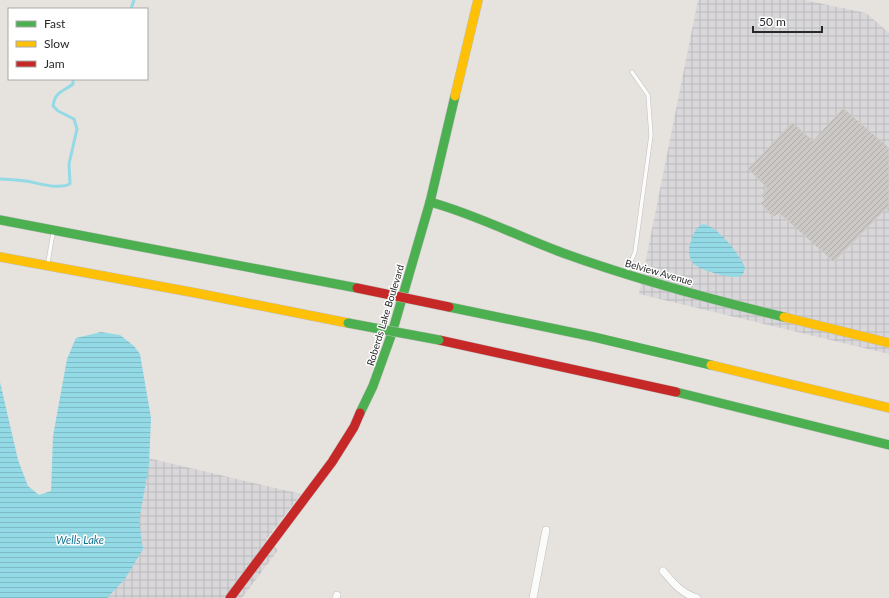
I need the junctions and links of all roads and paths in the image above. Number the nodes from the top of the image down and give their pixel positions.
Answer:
1 (478, 0) edge
2 (632, 72) dead end
3 (430, 202) junction
4 (0, 220) edge
5 (54, 230) junction
6 (0, 257) edge
7 (47, 266) junction
8 (626, 275) junction
9 (889, 343) edge
10 (889, 408) edge
11 (889, 444) edge
12 (546, 530) dead end
13 (663, 571) dead end
14 (230, 598) edge
15 (533, 598) edge
16 (697, 598) edge

1 - 3 main road, Roberds Lake Boulevard
2 - 8 lane
3 - 8 main road, Belview Avenue
3 - 14 main road, Roberds Lake Boulevard
4 - 5 main road
5 - 7 lane
5 - 10 main road, bridge
6 - 7 main road
7 - 11 main road, bridge
8 - 9 main road, Belview Avenue
12 - 15 street
13 - 16 street

